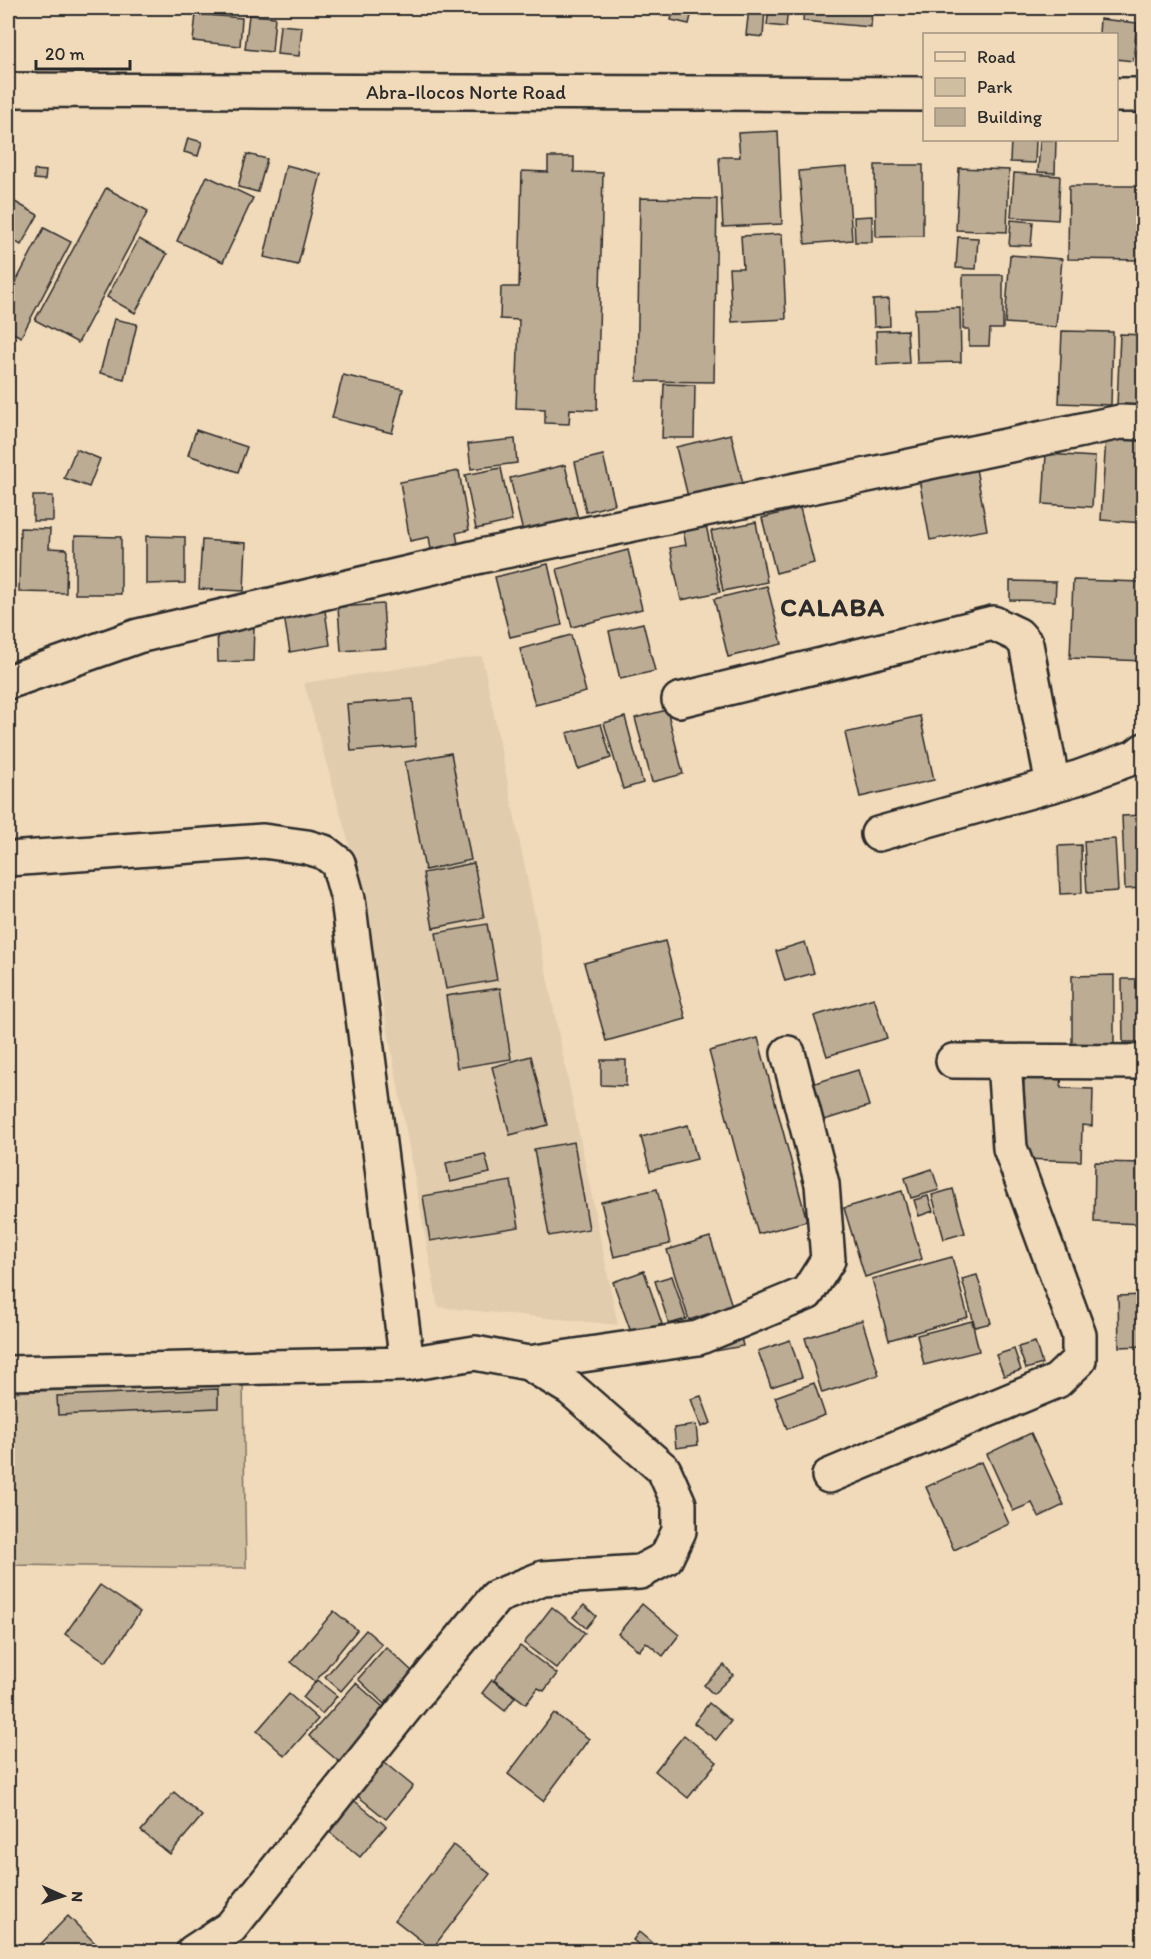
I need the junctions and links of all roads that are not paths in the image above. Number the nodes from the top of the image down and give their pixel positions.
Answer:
1 (8, 90) edge
2 (923, 94) edge
3 (1118, 95) edge
4 (1143, 95) edge
5 (1143, 423) edge
6 (8, 682) edge
7 (679, 700) dead end
8 (1143, 750) edge
9 (1053, 785) junction
10 (878, 834) dead end
11 (8, 859) edge
12 (788, 1053) dead end
13 (953, 1061) dead end
14 (1004, 1062) junction
15 (1143, 1062) edge
16 (528, 1363) junction
17 (407, 1364) junction
18 (8, 1373) edge
19 (829, 1476) dead end
20 (201, 1949) edge

1 - 2 street, Abra-Ilocos Norte Road
3 - 4 street
5 - 6 street
7 - 9 street
8 - 9 street
9 - 10 street
11 - 17 street
12 - 16 street
13 - 14 street
14 - 15 street
14 - 19 street
16 - 17 street
16 - 20 street
17 - 18 street

